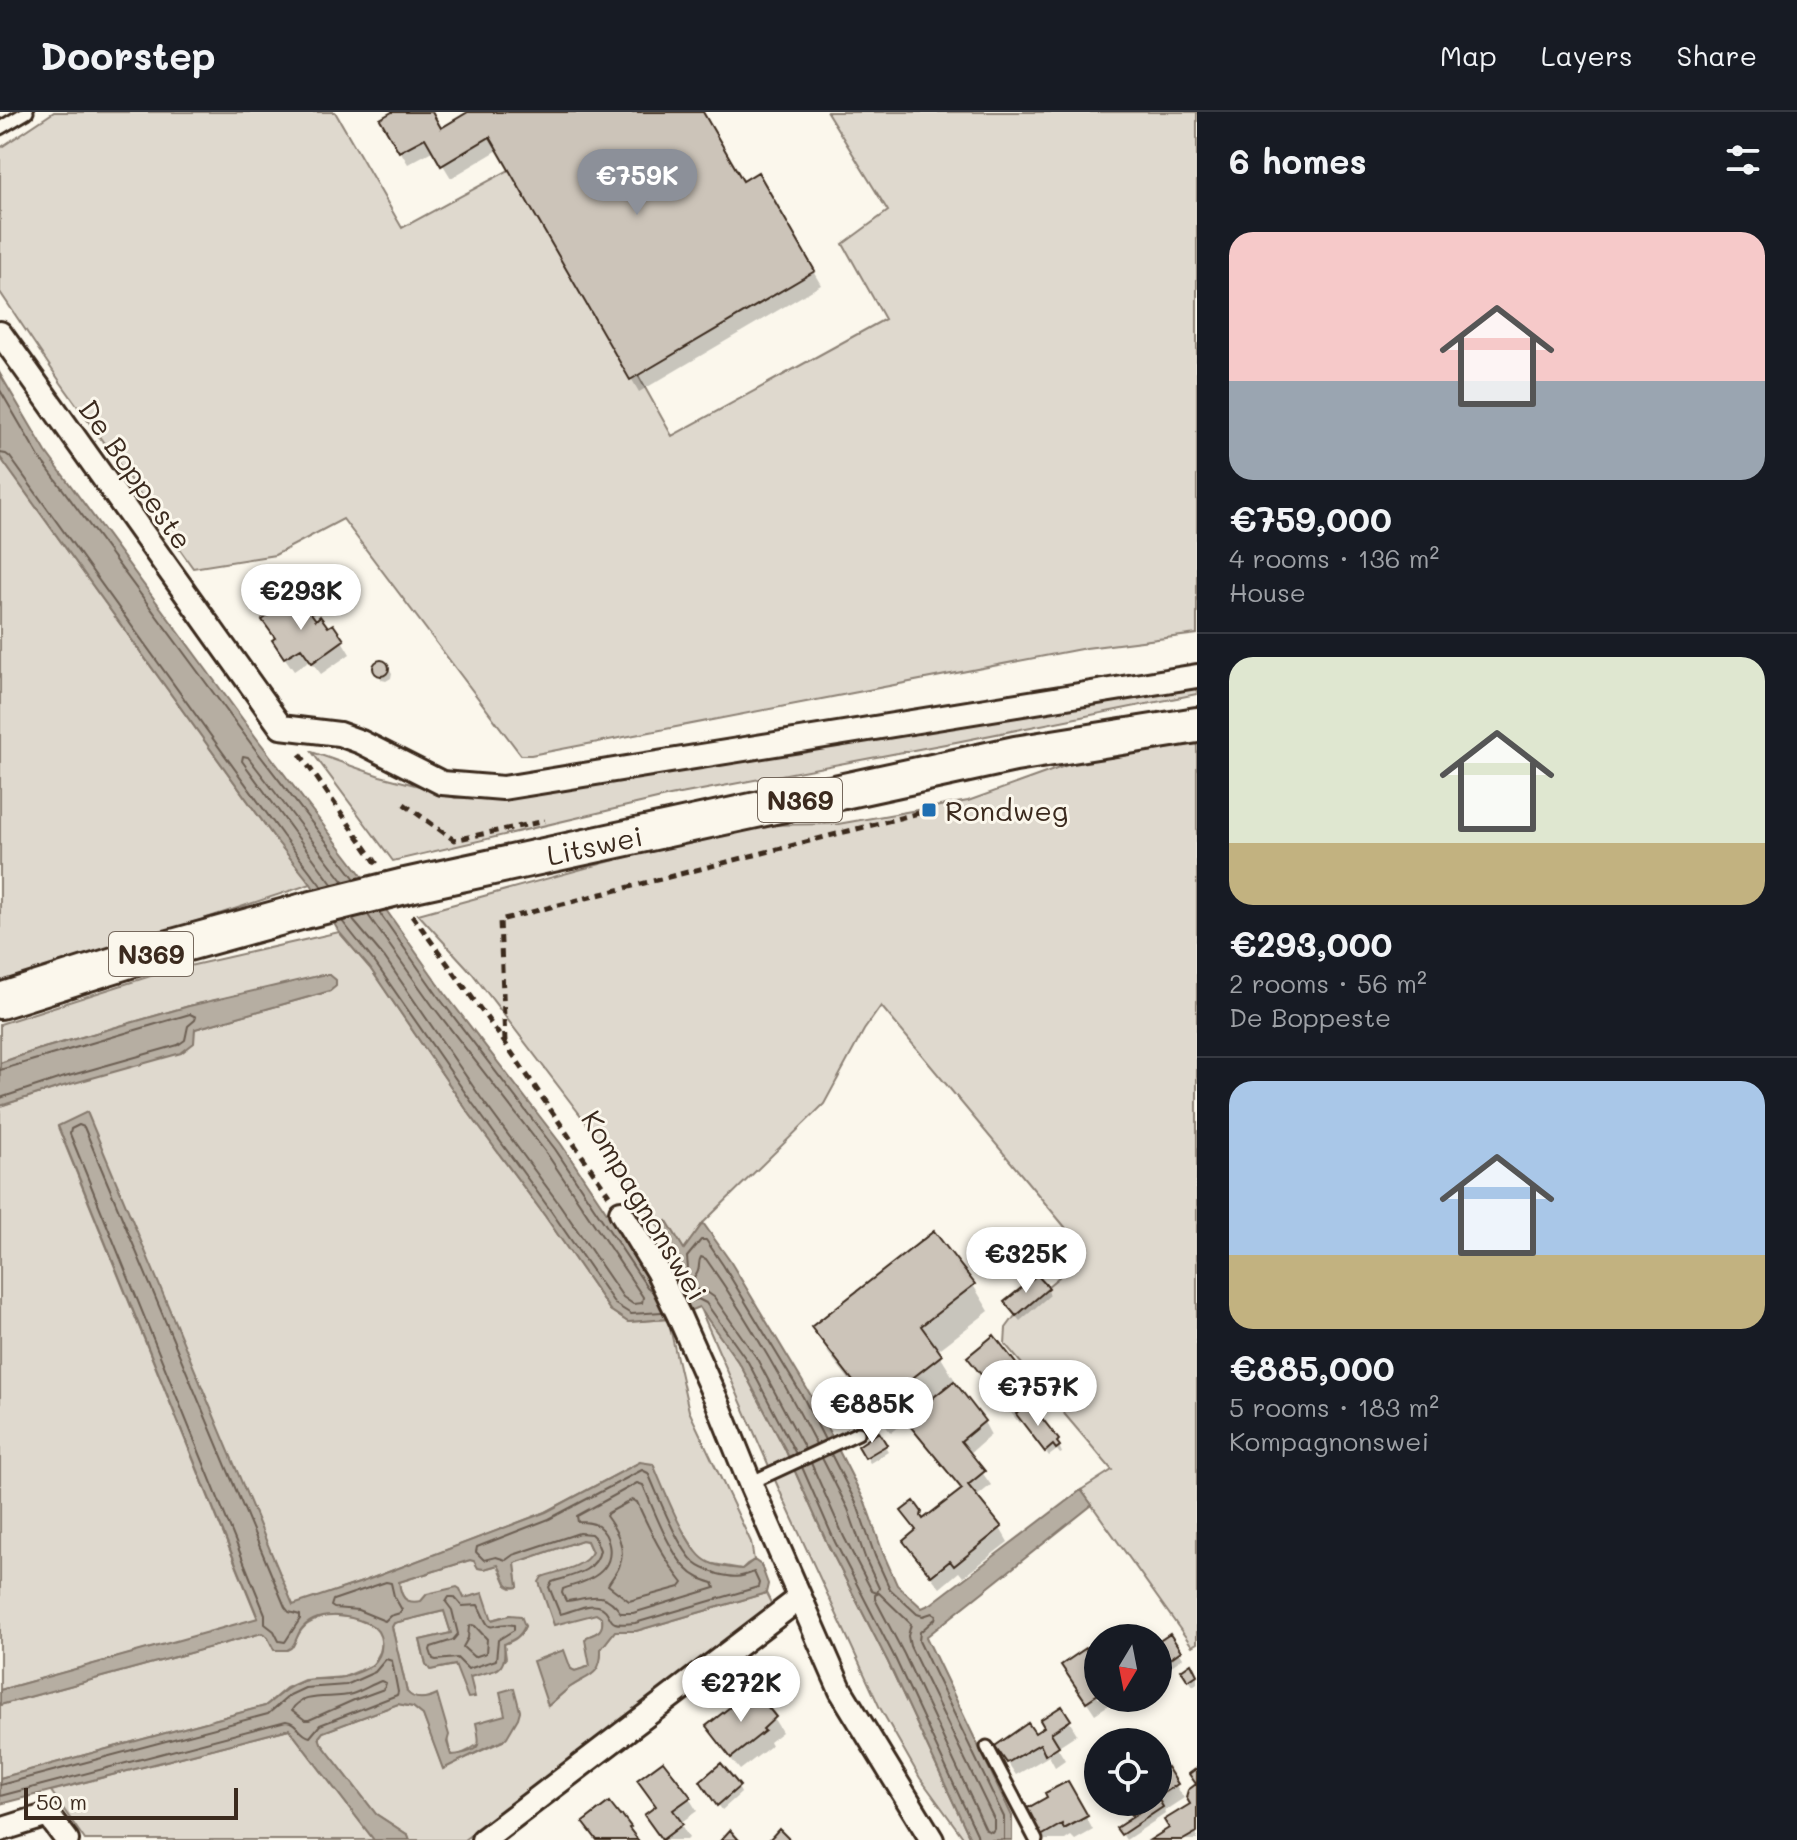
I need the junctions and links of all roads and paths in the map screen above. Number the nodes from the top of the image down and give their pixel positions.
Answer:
1 (27, 112) edge
2 (0, 128) edge
3 (0, 333) edge
4 (1197, 676) edge
5 (1197, 725) edge
6 (281, 727) junction
7 (404, 804) dead end
8 (922, 806) dead end
9 (547, 820) dead end
10 (399, 889) junction
11 (0, 1001) edge
12 (505, 1043) junction
13 (621, 1212) joint
14 (858, 1433) dead end
15 (750, 1483) junction
16 (800, 1598) junction
17 (987, 1747) dead end
18 (0, 1830) edge
19 (67, 1840) edge
20 (483, 1840) edge
21 (932, 1840) edge
22 (1036, 1840) edge

1 - 2 lane
3 - 6 street, De Boppeste
4 - 6 street
5 - 10 main road, Litswei / N369
6 - 10 path, Kompagnonswei
7 - 9 path
8 - 12 path
10 - 11 main road, Litswei / N369, bridge
10 - 12 path, Kompagnonswei
12 - 13 path, Kompagnonswei
13 - 15 street, Kompagnonswei
14 - 15 lane
15 - 16 street, Kompagnonswei
16 - 20 street
16 - 21 street, Kompagnonswei
17 - 22 lane
18 - 19 street

